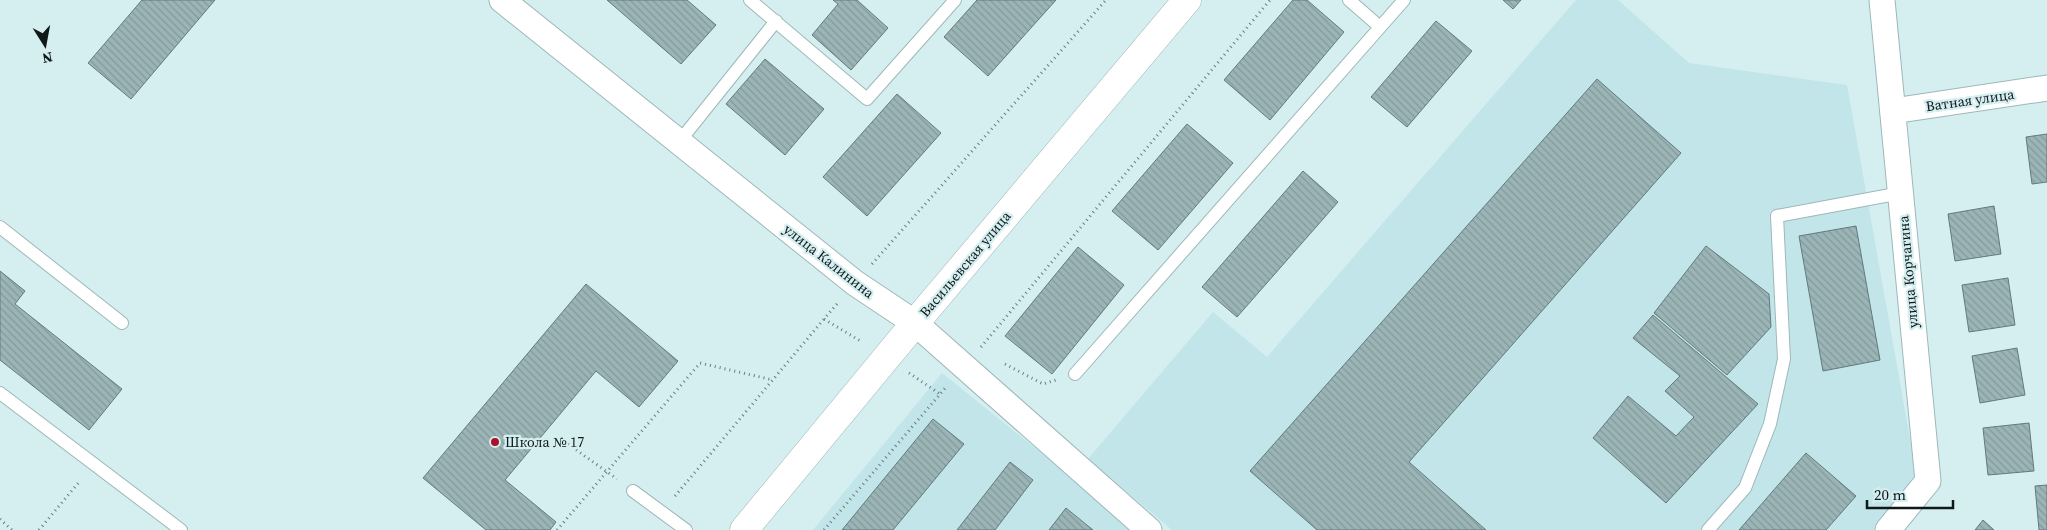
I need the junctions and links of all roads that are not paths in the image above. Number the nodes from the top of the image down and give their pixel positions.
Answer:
1 (502, 0) edge
2 (750, 0) edge
3 (956, 0) edge
4 (1188, 0) edge
5 (1349, 0) edge
6 (1404, 0) edge
7 (1882, 0) edge
8 (776, 21) junction
9 (1380, 27) junction
10 (2047, 88) edge
11 (1893, 111) junction
12 (679, 142) junction
13 (1901, 192) junction
14 (0, 227) edge
15 (122, 323) dead end
16 (915, 323) junction
17 (1075, 374) road end
18 (0, 393) edge
19 (634, 491) road end
20 (181, 530) edge
21 (686, 530) edge
22 (744, 530) edge
23 (1149, 530) edge
24 (1708, 530) edge
25 (1888, 530) edge

1 - 12 street, улица Калинина
2 - 8 lane
3 - 8 lane
4 - 16 main road, Васильевская улица
5 - 9 lane
6 - 9 lane
7 - 11 street, улица Корчагина
8 - 12 lane
9 - 17 lane
10 - 11 street, Ватная улица
11 - 13 street, улица Корчагина
12 - 16 street, улица Калинина
13 - 24 lane
13 - 25 street, улица Корчагина
14 - 15 lane
16 - 22 main road, Васильевская улица
16 - 23 street, улица Калинина
18 - 20 lane
19 - 21 lane

